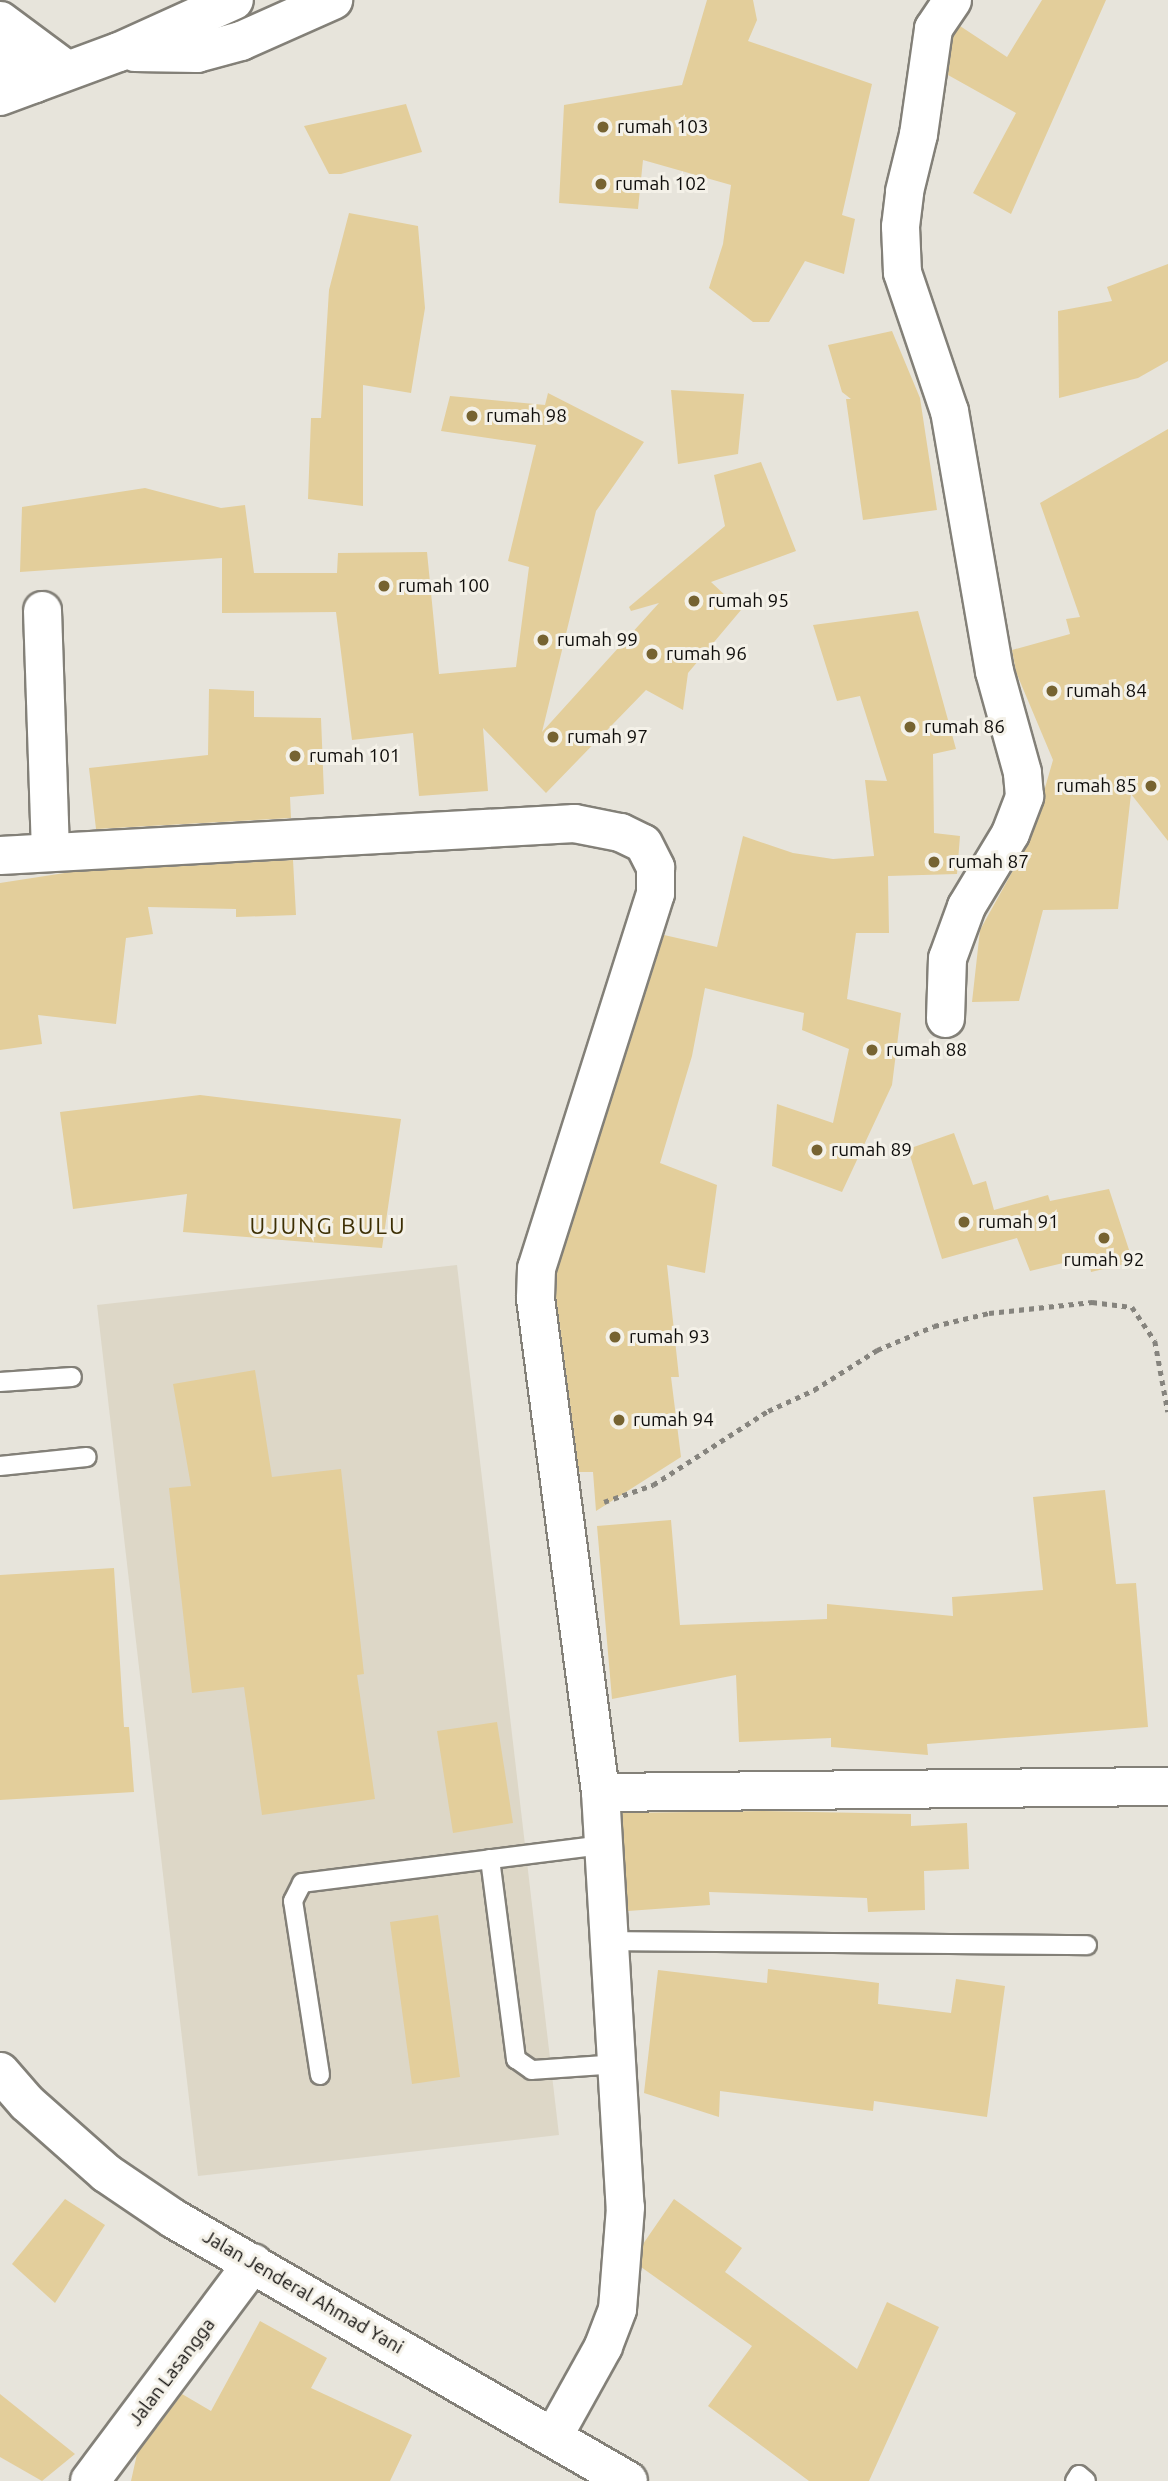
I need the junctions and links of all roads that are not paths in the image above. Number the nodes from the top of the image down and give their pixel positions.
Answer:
1 (234, 0) edge
2 (333, 0) edge
3 (936, 9) edge
4 (0, 20) edge
5 (119, 52) junction
6 (0, 59) edge
7 (33, 83) edge
8 (42, 610) dead end
9 (50, 851) junction
10 (0, 855) edge
11 (945, 1017) dead end
12 (72, 1377) dead end
13 (0, 1382) edge
14 (88, 1457) dead end
15 (0, 1466) edge
16 (1168, 1786) edge
17 (600, 1792) junction
18 (603, 1845) junction
19 (490, 1859) junction
20 (608, 1941) junction
21 (1087, 1945) dead end
22 (617, 2064) junction
23 (0, 2072) edge
24 (320, 2075) dead end
25 (253, 2263) junction
26 (553, 2436) junction
27 (90, 2481) edge
28 (628, 2481) edge
29 (1075, 2481) edge
30 (1086, 2481) edge

1 - 5 main road
2 - 5 main road
3 - 11 street
4 - 7 street
5 - 7 main road
6 - 7 street
8 - 9 street
9 - 10 street
9 - 17 street
12 - 13 lane
14 - 15 lane
16 - 17 street
17 - 18 street
18 - 19 lane
18 - 20 street
19 - 22 lane
19 - 24 lane
20 - 21 lane
20 - 22 street
22 - 26 street
23 - 25 main road, Jalan Jenderal Ahmad Yani
25 - 26 main road, Jalan Jenderal Ahmad Yani
25 - 27 main road, Jalan Lasangga
26 - 28 main road, Jalan Jenderal Ahmad Yani
29 - 30 lane

